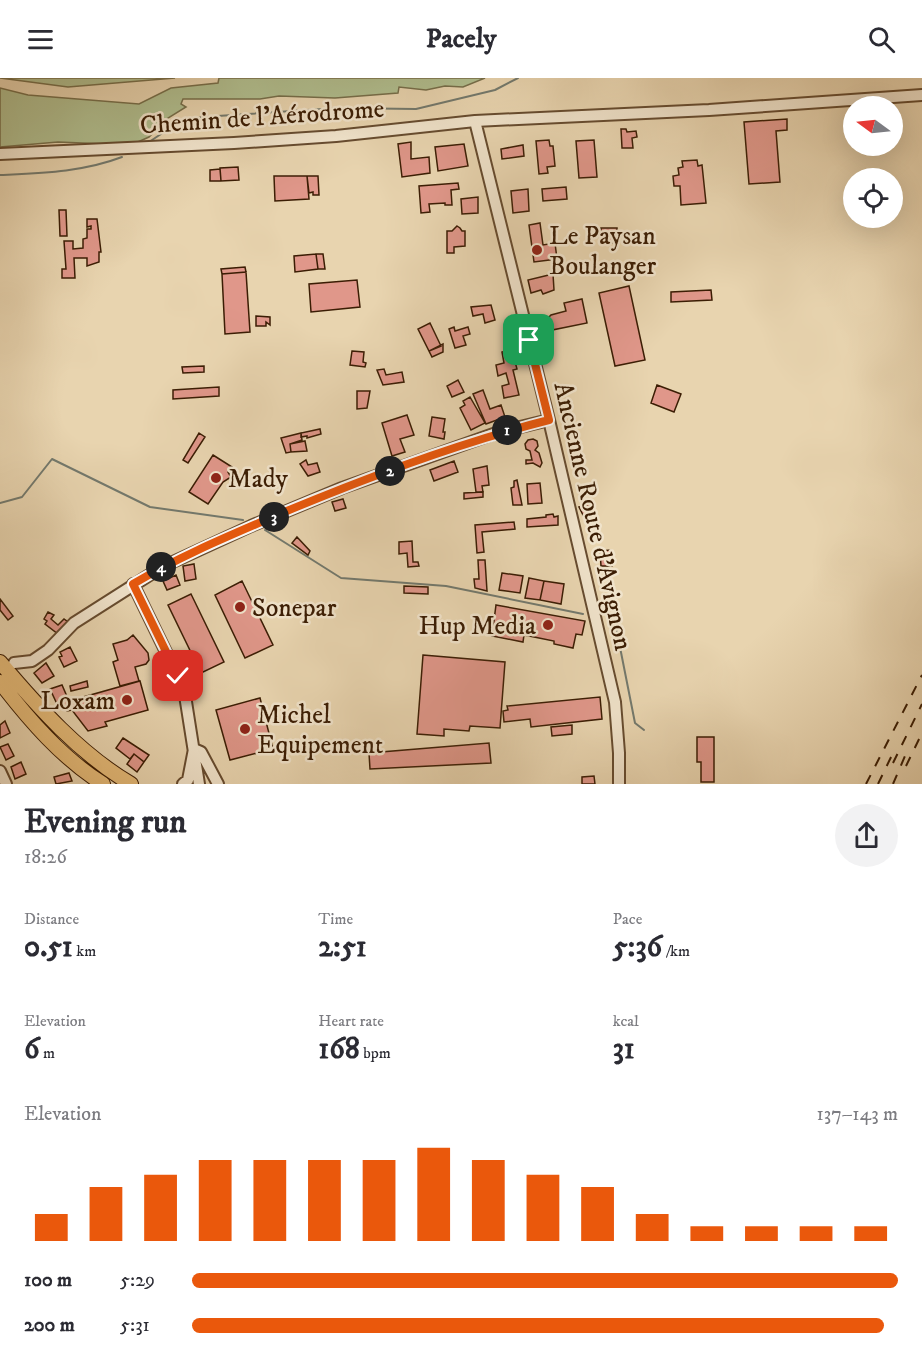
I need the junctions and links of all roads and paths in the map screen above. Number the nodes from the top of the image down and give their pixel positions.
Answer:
1 (922, 95) edge
2 (475, 121) junction
3 (0, 154) edge
4 (549, 420) junction
5 (133, 584) junction
6 (7, 663) edge
7 (0, 682) edge
8 (7, 700) edge
9 (194, 749) junction
10 (0, 771) edge
11 (6, 784) edge
12 (103, 784) edge
13 (131, 784) edge
14 (183, 784) edge
15 (199, 784) edge
16 (218, 784) edge
17 (619, 784) edge

1 - 2 street, Chemin de l'Aérodrome
2 - 3 street, Chemin de l'Aérodrome
2 - 4 street, Ancienne Route d'Avignon
4 - 5 street
4 - 17 street, Ancienne Route d'Avignon
5 - 6 street
5 - 9 street
6 - 13 main road
7 - 8 main road
8 - 12 main road
9 - 14 street
9 - 15 street
9 - 16 street
10 - 11 street

